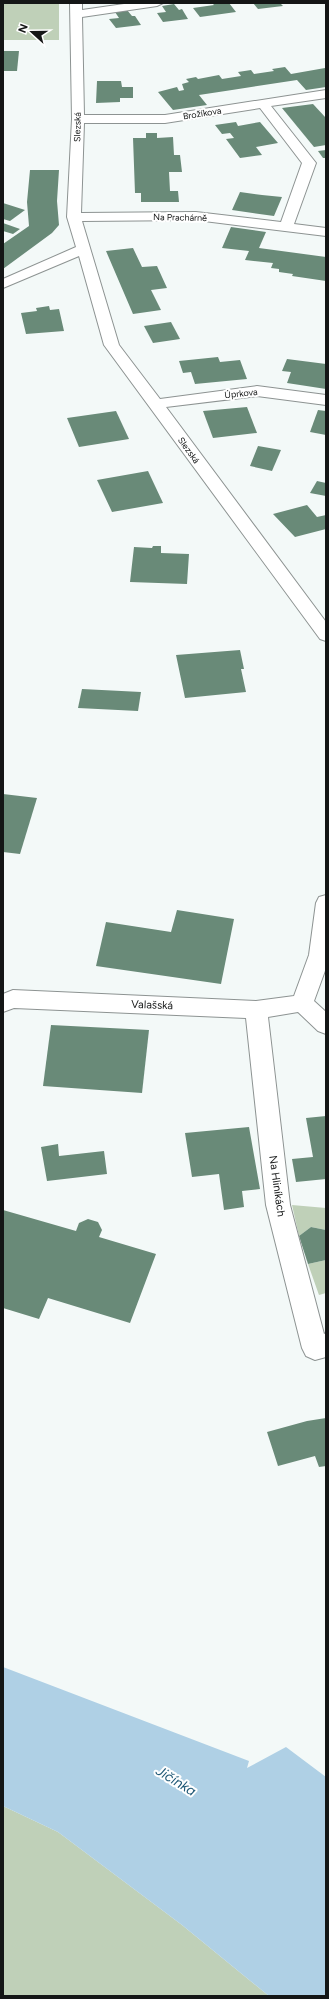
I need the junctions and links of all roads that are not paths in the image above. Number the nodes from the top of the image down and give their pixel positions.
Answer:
1 (157, 3) edge
2 (76, 8) edge
3 (326, 94) edge
4 (263, 104) junction
5 (78, 119) junction
6 (74, 217) junction
7 (286, 227) junction
8 (326, 232) edge
9 (83, 249) junction
10 (3, 284) edge
11 (326, 400) edge
12 (156, 404) junction
13 (326, 635) edge
14 (326, 903) edge
15 (302, 1002) junction
16 (3, 1003) edge
17 (256, 1010) junction
18 (326, 1025) edge
19 (326, 1345) edge

1 - 2 street
2 - 5 street, Slezská
3 - 4 street, Brožíkova
4 - 5 street, Brožíkova
4 - 7 street
5 - 6 street, Slezská
6 - 7 street, Na Prachárně
6 - 9 street, Slezská
7 - 8 street, Na Prachárně
9 - 10 street
9 - 12 street, Slezská
11 - 12 street, Úprkova
12 - 13 street, Slezská
14 - 15 street
15 - 17 street, Valašská
15 - 18 street
16 - 17 street, Valašská
17 - 19 street, Na Hliníkách

